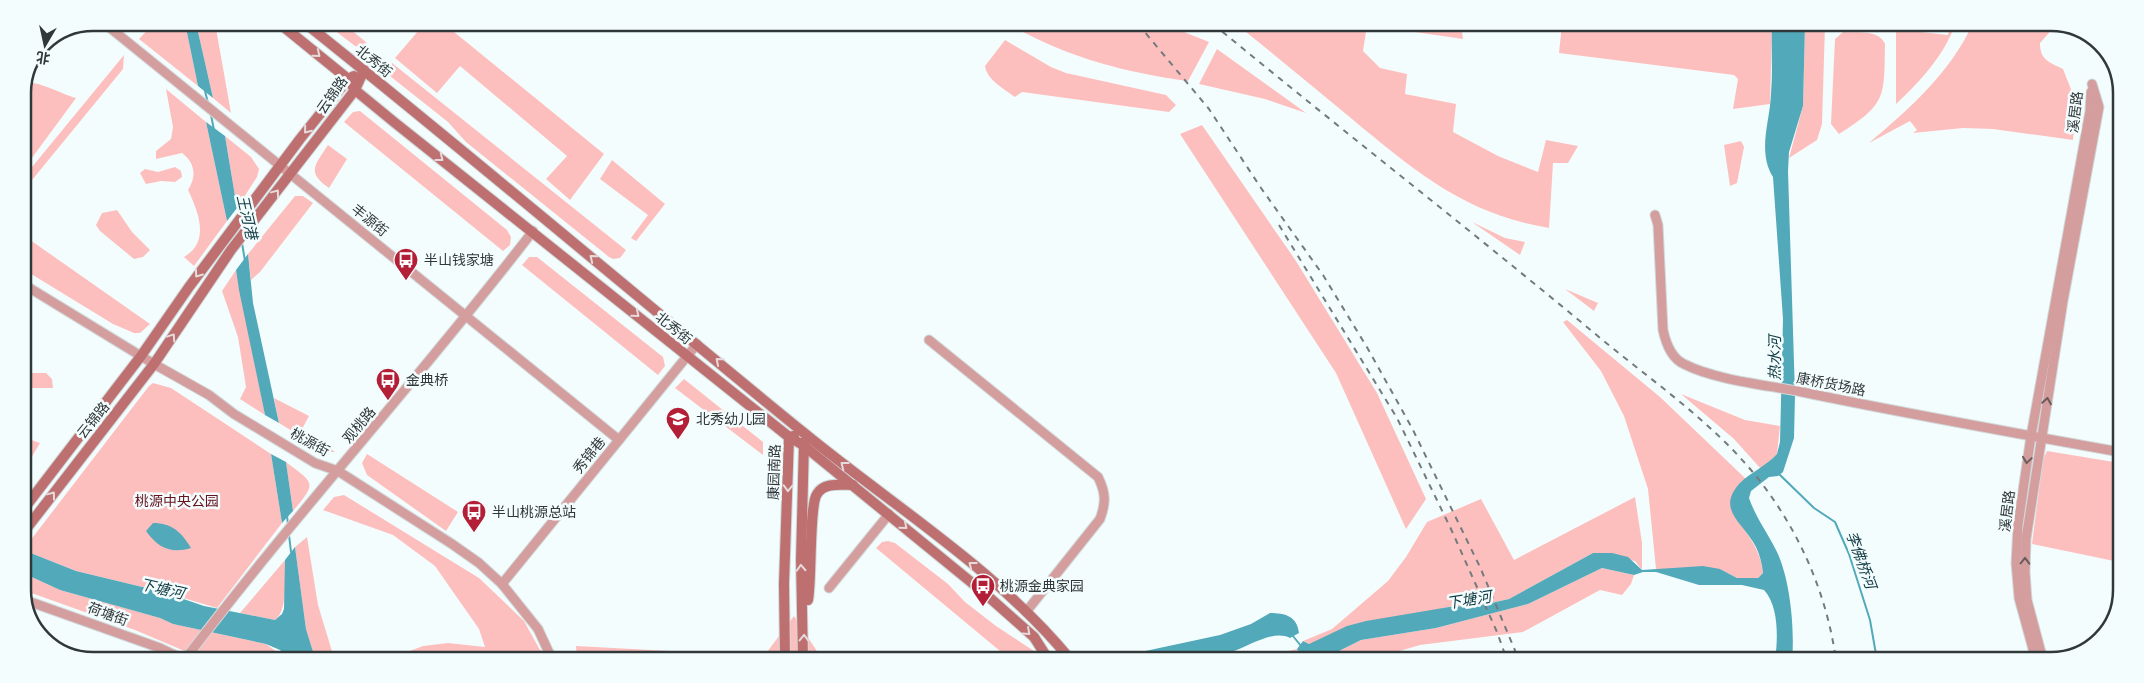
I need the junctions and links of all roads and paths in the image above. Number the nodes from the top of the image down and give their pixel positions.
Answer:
1 (115, 31) edge
2 (289, 31) edge
3 (315, 31) edge
4 (364, 70) junction
5 (348, 79) junction
6 (355, 90) junction
7 (282, 165) junction
8 (291, 174) junction
9 (1655, 215) dead end
10 (533, 231) junction
11 (31, 289) edge
12 (468, 316) junction
13 (930, 340) dead end
14 (697, 344) junction
15 (141, 356) junction
16 (687, 356) junction
17 (154, 364) junction
18 (804, 434) junction
19 (2030, 436) junction
20 (789, 437) junction
21 (2041, 438) junction
22 (619, 440) junction
23 (803, 445) junction
24 (2113, 451) edge
25 (338, 472) junction
26 (852, 485) junction
27 (31, 500) edge
28 (889, 514) junction
29 (31, 523) edge
30 (502, 584) junction
31 (829, 588) dead end
32 (32, 603) edge
33 (1026, 612) junction
34 (804, 617) junction
35 (168, 652) edge
36 (191, 652) edge
37 (549, 652) edge
38 (785, 652) edge
39 (803, 652) edge
40 (1044, 652) edge
41 (1064, 652) edge
42 (2034, 652) edge
43 (2041, 652) edge

1 - 7 street, 丰源街
2 -> 5 main road, 北秀街
3 - 4 main road, 北秀街
4 - 5 main road, 云锦路
4 - 6 main road, 云锦路
14 -> 4 main road, 北秀街
5 - 6 main road, 北秀街
5 -> 7 main road, 云锦路
6 - 8 main road, 云锦路
6 -> 10 main road, 北秀街
7 - 8 street, 丰源街
7 -> 15 main road, 云锦路
8 - 12 street, 丰源街
17 -> 8 main road, 云锦路
9 - 19 street, 康桥货场路
10 - 12 street, 观桃路
10 -> 16 main road, 北秀街
11 - 15 street, 桃源街
12 - 22 street, 丰源街
12 - 25 street, 观桃路
13 - 33 street
14 - 16 street, 秀锦巷
18 -> 14 main road, 北秀街
15 - 17 street, 桃源街
15 - 27 main road, 云锦路
16 - 20 main road, 北秀街
16 - 22 street, 秀锦巷
17 - 25 street, 桃源街
29 -> 17 main road, 云锦路
18 - 20 main road, 康园南路
18 - 23 main road, 康园南路
33 -> 18 main road, 北秀街
19 - 21 street, 康桥货场路
21 -> 19 street, 溪居路
19 -> 42 street, 溪居路
20 - 23 main road, 北秀街
20 -> 38 main road, 康园南路
21 - 24 street, 康桥货场路
43 -> 21 street, 溪居路
22 - 30 street, 秀锦巷
23 - 26 main road, 北秀街
34 -> 23 main road, 康园南路
25 - 30 street, 桃源街
25 - 36 street, 观桃路
26 - 28 main road, 北秀街
26 - 34 main road
28 - 31 street
28 -> 40 main road, 北秀街
30 - 37 street, 桃源街
32 - 35 street, 荷塘街
33 - 41 main road, 北秀街
39 -> 34 main road, 康园南路

